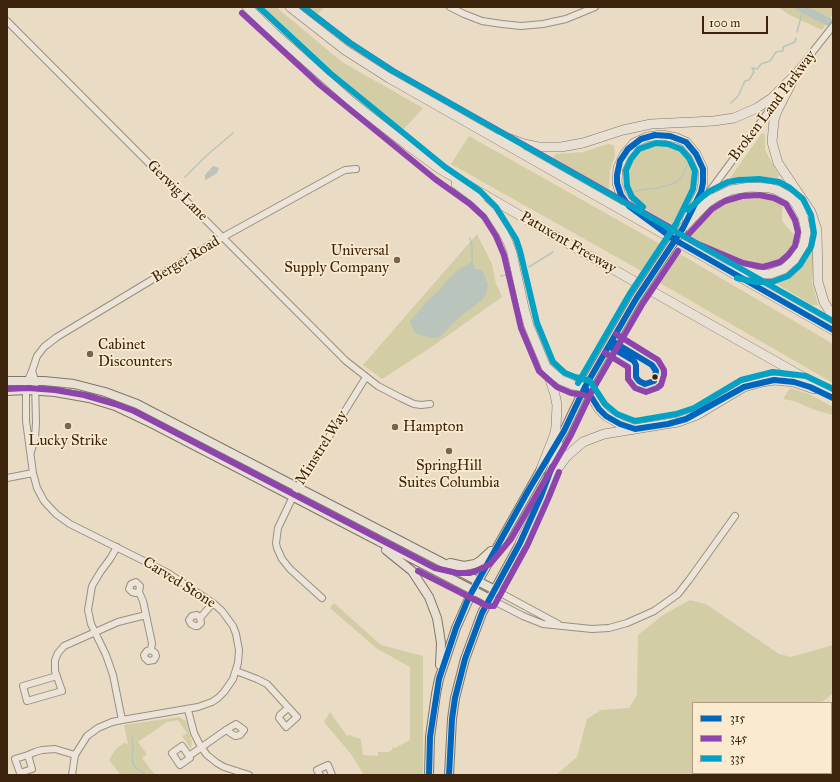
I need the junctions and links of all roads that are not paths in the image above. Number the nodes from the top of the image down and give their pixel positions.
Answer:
1 (247, 7) edge
2 (290, 7) edge
3 (450, 7) edge
4 (595, 7) edge
5 (7, 21) edge
6 (833, 26) edge
7 (798, 72) junction
8 (430, 101) junction
9 (407, 145) junction
10 (356, 169) dead end
11 (683, 228) junction
12 (668, 236) junction
13 (223, 237) junction
14 (694, 250) junction
15 (833, 317) edge
16 (833, 330) edge
17 (546, 367) junction
18 (366, 377) junction
19 (32, 380) junction
20 (7, 381) edge
21 (585, 387) junction
22 (26, 390) junction
23 (7, 391) edge
24 (36, 391) junction
25 (833, 394) edge
26 (833, 398) edge
27 (430, 404) dead end
28 (635, 429) junction
29 (564, 431) junction
30 (31, 453) junction
31 (541, 468) junction
32 (33, 473) junction
33 (7, 478) edge
34 (297, 488) junction
35 (292, 497) junction
36 (735, 516) dead end
37 (365, 534) junction
38 (504, 534) junction
39 (520, 543) junction
40 (117, 547) junction
41 (439, 561) junction
42 (478, 581) junction
43 (473, 590) junction
44 (494, 590) junction
45 (139, 592) dead end
46 (322, 598) dead end
47 (490, 599) junction
48 (213, 603) junction
49 (146, 615) junction
50 (200, 618) dead end
51 (559, 625) junction
52 (94, 632) junction
53 (151, 650) dead end
54 (236, 671) junction
55 (57, 676) junction
56 (439, 679) junction
57 (288, 708) dead end
58 (188, 710) junction
59 (122, 720) junction
60 (226, 730) dead end
61 (201, 747) junction
62 (28, 755) dead end
63 (75, 755) junction
64 (189, 756) dead end
65 (235, 773) edge
66 (72, 775) edge
67 (249, 775) edge
68 (320, 775) edge
69 (332, 775) edge
70 (429, 775) edge
71 (449, 775) edge

1 - 9 highway, Patuxent Freeway
2 - 8 highway
3 - 4 street
5 - 13 street, Gerwig Lane
6 - 7 street, Broken Land Parkway
7 - 8 highway
7 - 11 street, Broken Land Parkway
7 - 15 highway
8 - 12 highway
9 - 17 highway
9 - 25 highway, Patuxent Freeway
10 - 13 street, Berger Road
11 - 12 highway
11 - 14 highway
11 - 21 main road, Broken Land Parkway, bridge
12 - 14 highway
13 - 18 street, Gerwig Lane
13 - 19 street, Berger Road
14 - 16 highway
17 - 21 highway
17 - 31 highway
18 - 27 street, Gerwig Lane
18 - 34 street, Minstrel Way
19 - 20 main road
19 - 22 street, Berger Road
19 - 24 street, Berger Road
19 - 34 main road
21 - 28 highway
21 - 29 main road, Broken Land Parkway
22 - 23 main road
22 - 24 main road
22 - 30 street, Carved Stone
24 - 30 street, Carved Stone
24 - 35 main road
26 - 28 highway
28 - 39 highway
29 - 31 main road, Broken Land Parkway
29 - 39 main road, Broken Land Parkway
30 - 32 street, Carved Stone
31 - 38 main road, Broken Land Parkway
32 - 33 street
32 - 40 street, Carved Stone
34 - 35 street, Minstrel Way
34 - 41 main road
35 - 37 main road
35 - 46 street, Minstrel Way
36 - 51 street
37 - 43 main road
37 - 56 main road
38 - 41 main road
38 - 42 main road, Broken Land Parkway
39 - 44 main road, Broken Land Parkway
40 - 48 street, Carved Stone
40 - 52 street
41 - 42 main road
42 - 43 main road, Broken Land Parkway
42 - 44 main road
43 - 47 main road
43 - 56 main road, Broken Land Parkway
44 - 47 main road, Broken Land Parkway
44 - 51 street
45 - 49 street
47 - 51 street
47 - 71 main road, Broken Land Parkway
48 - 50 street
48 - 54 street, Carved Stone
49 - 52 street
49 - 53 street
52 - 55 street
52 - 59 street
54 - 57 street
54 - 58 street, Carved Stone
55 - 55 street
56 - 70 main road, Broken Land Parkway
58 - 59 street, Carved Stone
58 - 61 street
59 - 63 street, Carved Stone
60 - 61 street
61 - 64 street
61 - 65 street
62 - 63 street
63 - 66 street, Carved Stone
65 - 67 street
68 - 69 street

